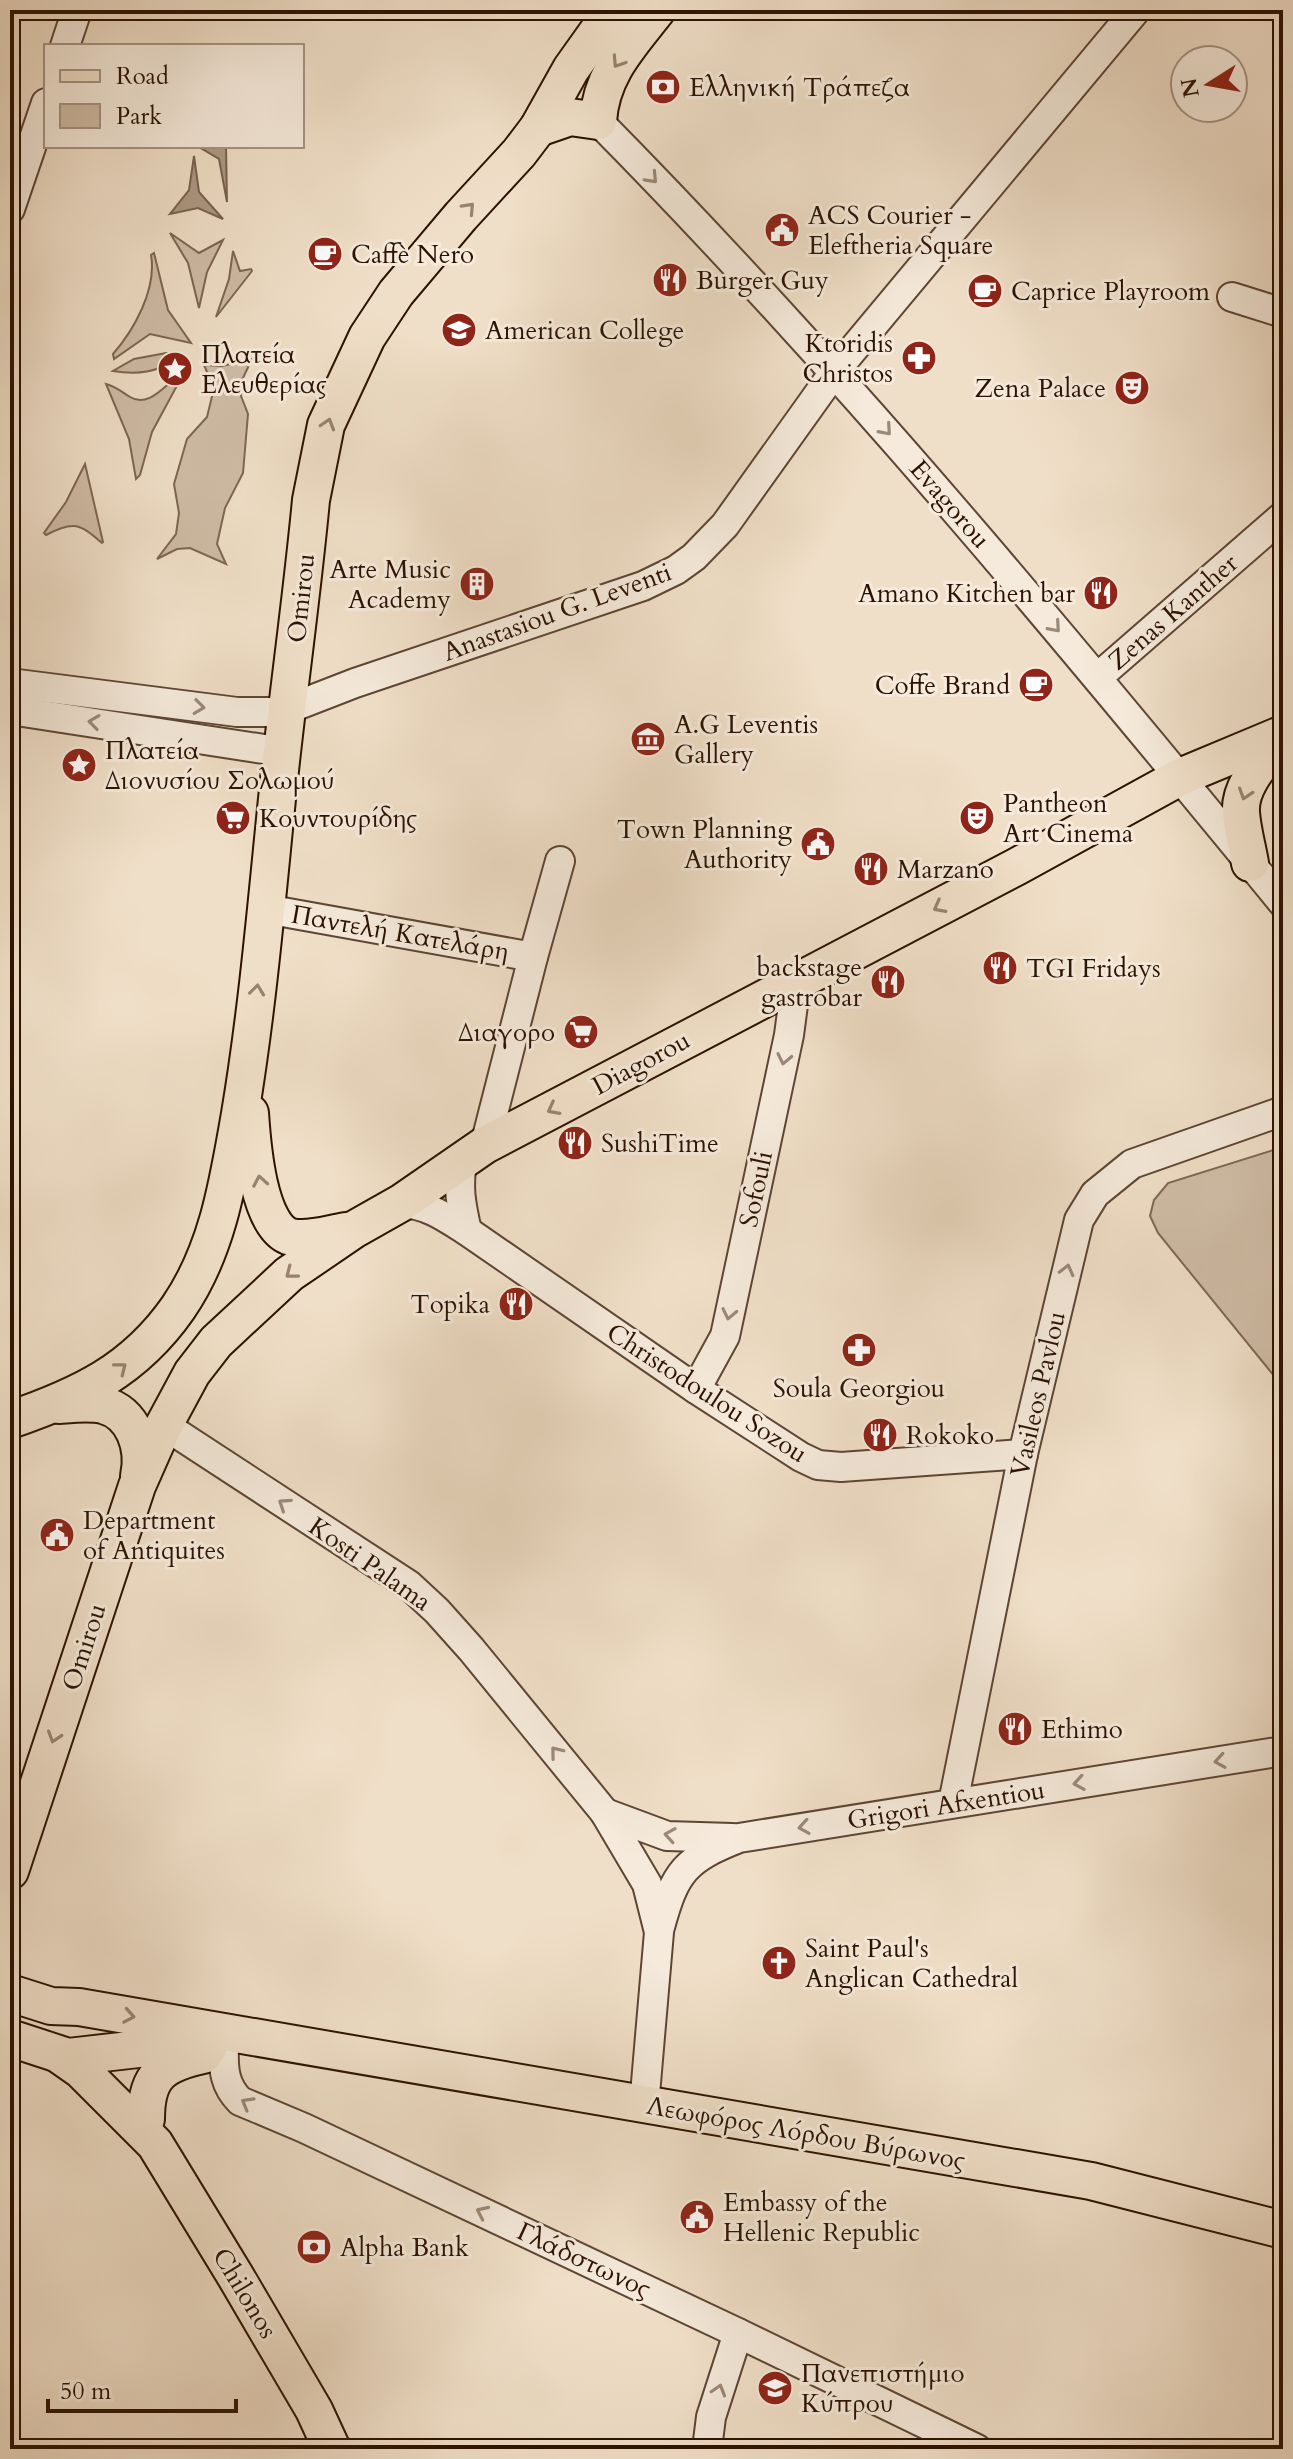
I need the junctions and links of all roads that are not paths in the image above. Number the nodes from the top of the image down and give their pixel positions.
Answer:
1 (77, 10) edge
2 (613, 10) edge
3 (657, 10) edge
4 (1136, 10) edge
5 (66, 44) edge
6 (44, 109) edge
7 (598, 121) junction
8 (538, 128) junction
9 (10, 209) edge
10 (1232, 297) dead end
11 (1283, 313) edge
12 (835, 371) junction
13 (1283, 516) edge
14 (1098, 677) junction
15 (10, 683) edge
16 (288, 709) junction
17 (12, 711) edge
18 (1283, 735) edge
19 (283, 752) junction
20 (1180, 777) junction
21 (560, 861) dead end
22 (1250, 863) junction
23 (1283, 903) edge
24 (266, 909) junction
25 (533, 957) junction
26 (796, 982) junction
27 (248, 1067) junction
28 (1283, 1111) edge
29 (474, 1152) junction
30 (401, 1203) junction
31 (355, 1229) junction
32 (467, 1231) junction
33 (179, 1307) junction
34 (696, 1389) junction
35 (53, 1405) junction
36 (10, 1420) edge
37 (164, 1425) junction
38 (1023, 1454) junction
39 (137, 1486) junction
40 (1283, 1751) edge
41 (953, 1803) junction
42 (605, 1813) junction
43 (739, 1838) junction
44 (10, 1871) edge
45 (659, 1932) junction
46 (10, 1993) edge
47 (51, 2006) junction
48 (10, 2038) edge
49 (224, 2049) junction
50 (326, 2050) junction
51 (105, 2053) junction
52 (61, 2056) junction
53 (644, 2106) junction
54 (149, 2130) junction
55 (1283, 2230) edge
56 (738, 2333) junction
57 (332, 2449) edge
58 (707, 2449) edge
59 (977, 2449) edge

1 - 5 street
2 - 8 main road, Omirou
3 -> 7 main road
4 - 12 street, Anastasiou G. Leventi
6 - 9 street
7 - 8 main road
7 -> 12 street, Evagorou
16 -> 8 main road, Omirou
10 - 11 street
12 -> 14 street, Evagorou
12 - 16 street, Anastasiou G. Leventi
13 - 14 street, Zenas Kanther
14 - 20 street, Evagorou
15 -> 16 street
16 - 19 main road, Omirou
19 -> 17 street
18 - 20 main road, Diagorou
18 -> 22 main road
19 - 24 main road, Omirou
20 - 22 street, Evagorou
20 -> 26 main road, Diagorou
21 - 25 street, Παντελή Κατελάρη
22 - 23 street, Evagorou
24 - 25 street, Παντελή Κατελάρη
27 -> 24 main road, Omirou
25 - 29 street, Παντελή Κατελάρη
26 -> 29 main road, Diagorou
26 -> 34 street, Sofouli
31 -> 27 main road
27 - 33 main road, Omirou
38 -> 28 street, Vasileos Pavlou
29 - 30 main road, Diagorou
29 - 32 street
30 - 31 main road, Diagorou
30 - 32 street, Christodoulou Sozou
31 -> 37 main road, Diagorou
32 - 34 street, Christodoulou Sozou
35 -> 33 main road
33 - 37 main road
34 - 38 street, Christodoulou Sozou
35 - 36 main road
35 - 39 main road
37 - 39 main road, Omirou
42 -> 37 street, Kosti Palama
38 - 41 street, Vasileos Pavlou
39 -> 44 main road, Omirou
40 -> 41 street, Grigori Afxentiou
41 -> 43 street, Grigori Afxentiou
43 -> 42 street
42 - 45 street, Kosti Palama
43 - 45 street, Grigori Afxentiou
45 - 53 street, Kosti Palama
46 - 47 main road, Λεωφόρος Λόρδου Βύρωνος
47 -> 50 main road, Λεωφόρος Λόρδου Βύρωνος
47 - 51 main road
48 - 52 main road, Λεωφόρος Λόρδου Βύρωνος
49 - 50 main road, Λεωφόρος Λόρδου Βύρωνος
49 - 51 main road, Λεωφόρος Λόρδου Βύρωνος
49 - 54 main road
56 -> 49 street, Γλάδστωνος
50 - 53 main road, Λεωφόρος Λόρδου Βύρωνος
51 - 52 main road, Λεωφόρος Λόρδου Βύρωνος
51 - 54 main road
52 - 54 main road
53 - 55 main road, Λεωφόρος Λόρδου Βύρωνος
54 - 57 main road, Chilonos
58 -> 56 street
56 - 59 street, Γλάδστωνος

